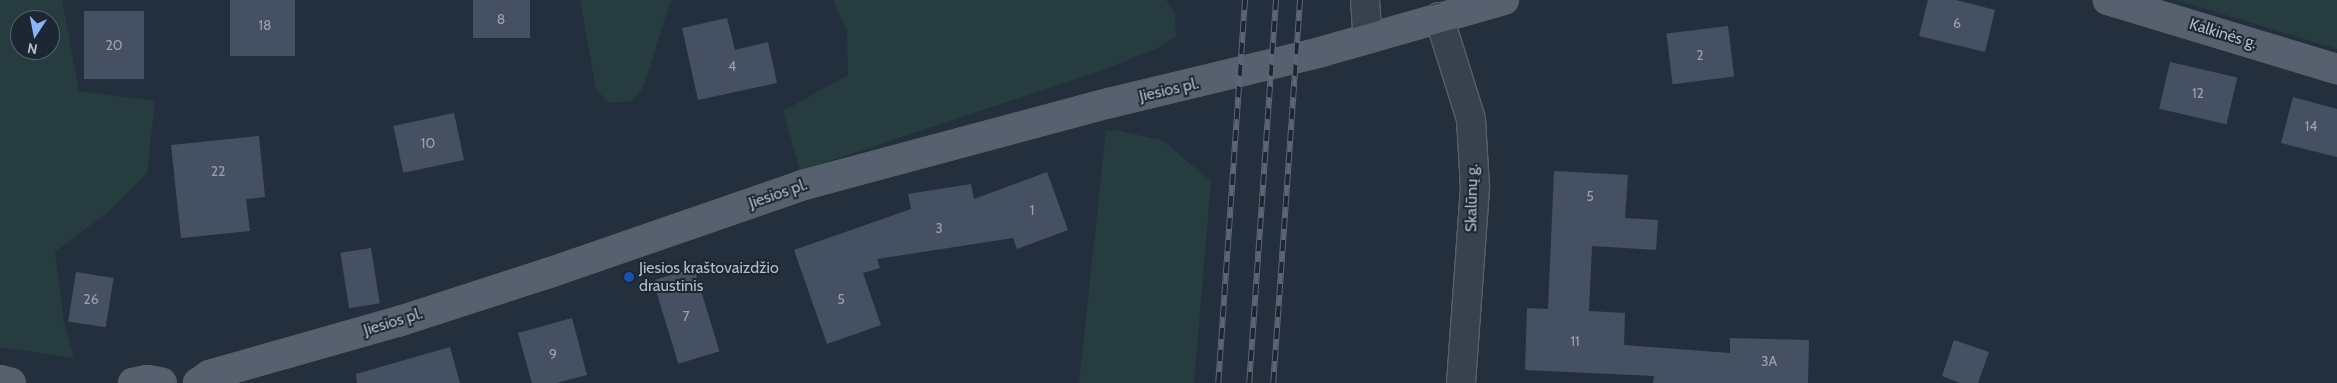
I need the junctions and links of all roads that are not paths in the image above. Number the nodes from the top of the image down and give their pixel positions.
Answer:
1 (1365, 0) edge
2 (1504, 0) edge
3 (2108, 0) edge
4 (1439, 17) junction
5 (1368, 38) junction
6 (2337, 69) edge
7 (133, 383) edge
8 (162, 383) edge
9 (198, 383) edge
10 (1460, 383) edge

1 - 5 street
2 - 4 main road
3 - 6 main road, Kalkinės g.
4 - 5 main road
4 - 10 street, Skalūnų g.
5 - 9 main road, Jiesios pl.
7 - 8 main road

